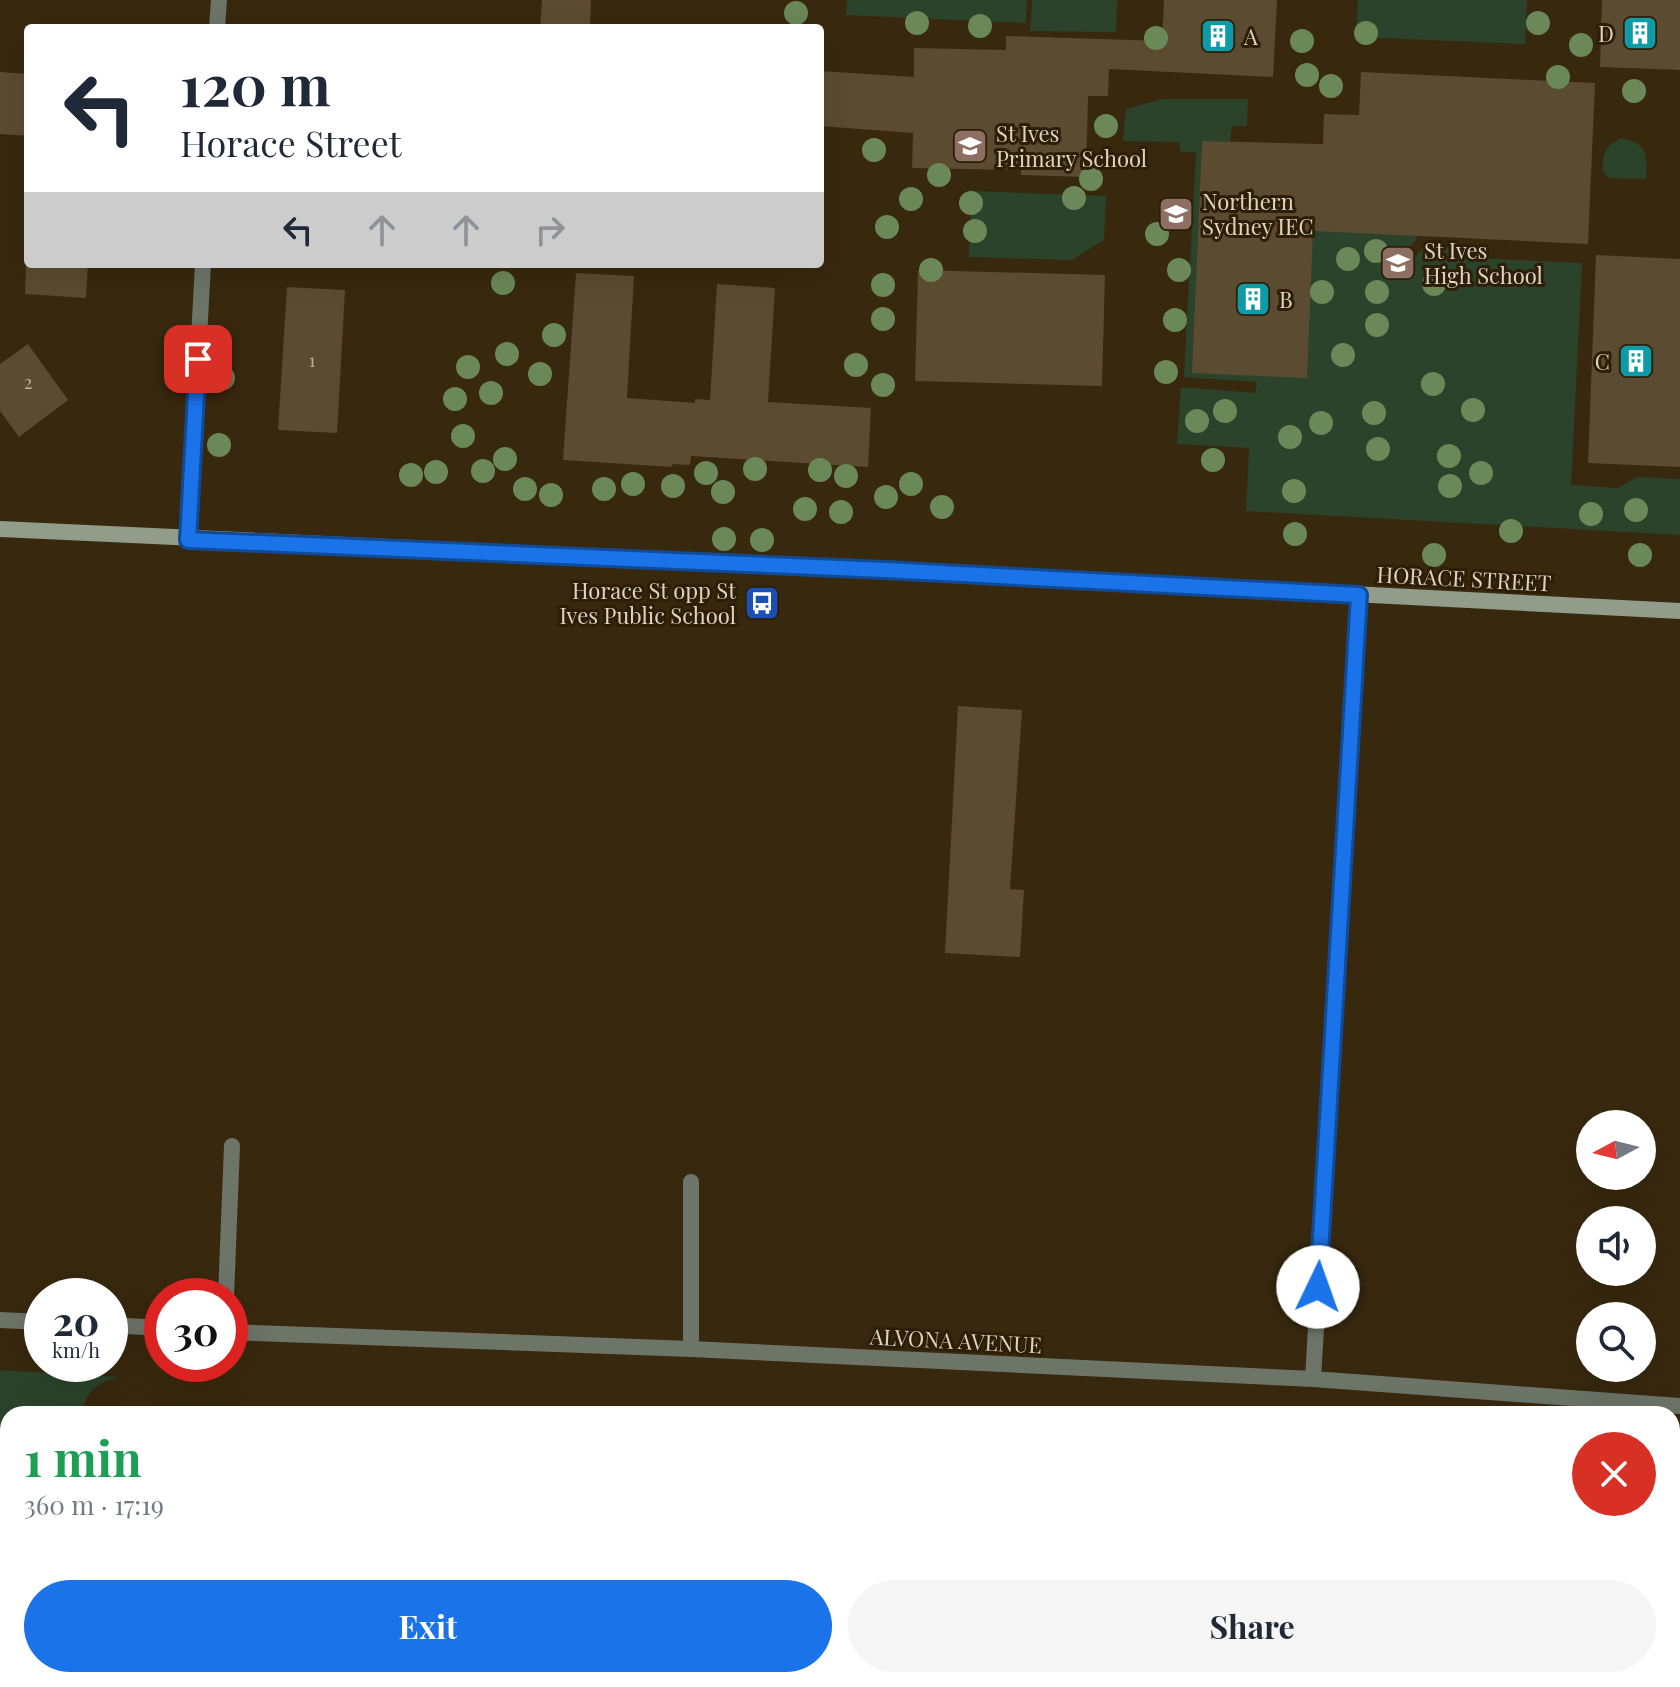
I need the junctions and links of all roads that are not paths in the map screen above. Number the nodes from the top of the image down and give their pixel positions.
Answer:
1 (219, 0) edge
2 (217, 24) edge
3 (203, 268) edge
4 (0, 529) edge
5 (188, 540) junction
6 (1359, 595) junction
7 (1680, 611) edge
8 (232, 1146) dead end
9 (691, 1182) dead end
10 (227, 1278) edge
11 (0, 1320) edge
12 (24, 1321) edge
13 (248, 1333) edge
14 (691, 1349) junction
15 (1313, 1379) junction
16 (1680, 1406) edge

1 - 2 street
3 - 5 street
4 - 5 main road, HORACE STREET
5 - 6 main road, HORACE STREET
6 - 7 main road, HORACE STREET
6 - 15 street
8 - 10 street
9 - 14 street
11 - 12 street
13 - 14 street, ALVONA AVENUE
14 - 15 street, ALVONA AVENUE
15 - 16 street, ALVONA AVENUE

